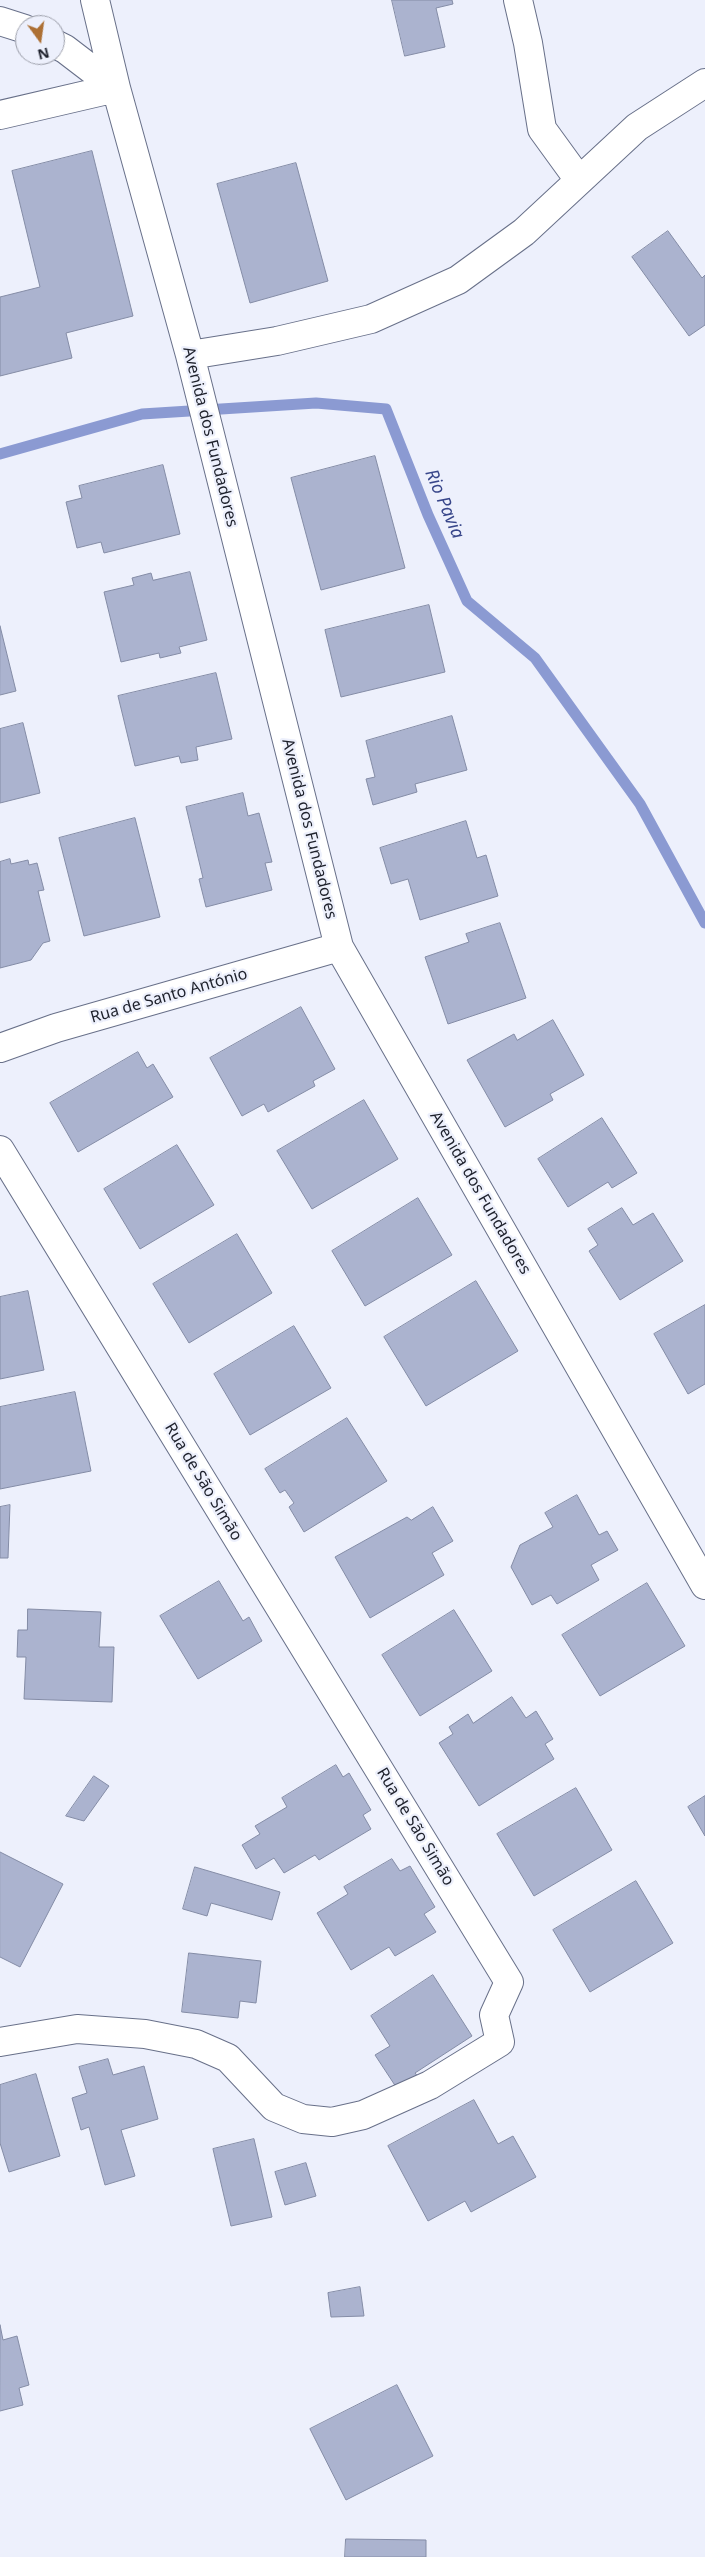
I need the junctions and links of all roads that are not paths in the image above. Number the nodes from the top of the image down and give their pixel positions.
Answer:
1 (95, 0) edge
2 (518, 0) edge
3 (0, 21) edge
4 (15, 26) edge
5 (65, 49) edge
6 (705, 83) edge
7 (116, 88) junction
8 (0, 115) edge
9 (580, 180) junction
10 (190, 355) junction
11 (339, 948) junction
12 (0, 1048) edge
13 (0, 1150) edge
14 (705, 1585) edge
15 (0, 2042) edge

1 - 7 street, Avenida dos Fundadores
2 - 9 street
3 - 4 street
5 - 7 street
6 - 9 street
7 - 8 street
7 - 10 street, Avenida dos Fundadores
9 - 10 street
10 - 11 street, Avenida dos Fundadores
11 - 12 street, Rua de Santo António
11 - 14 street, Avenida dos Fundadores
13 - 15 street, Rua de São Simão

